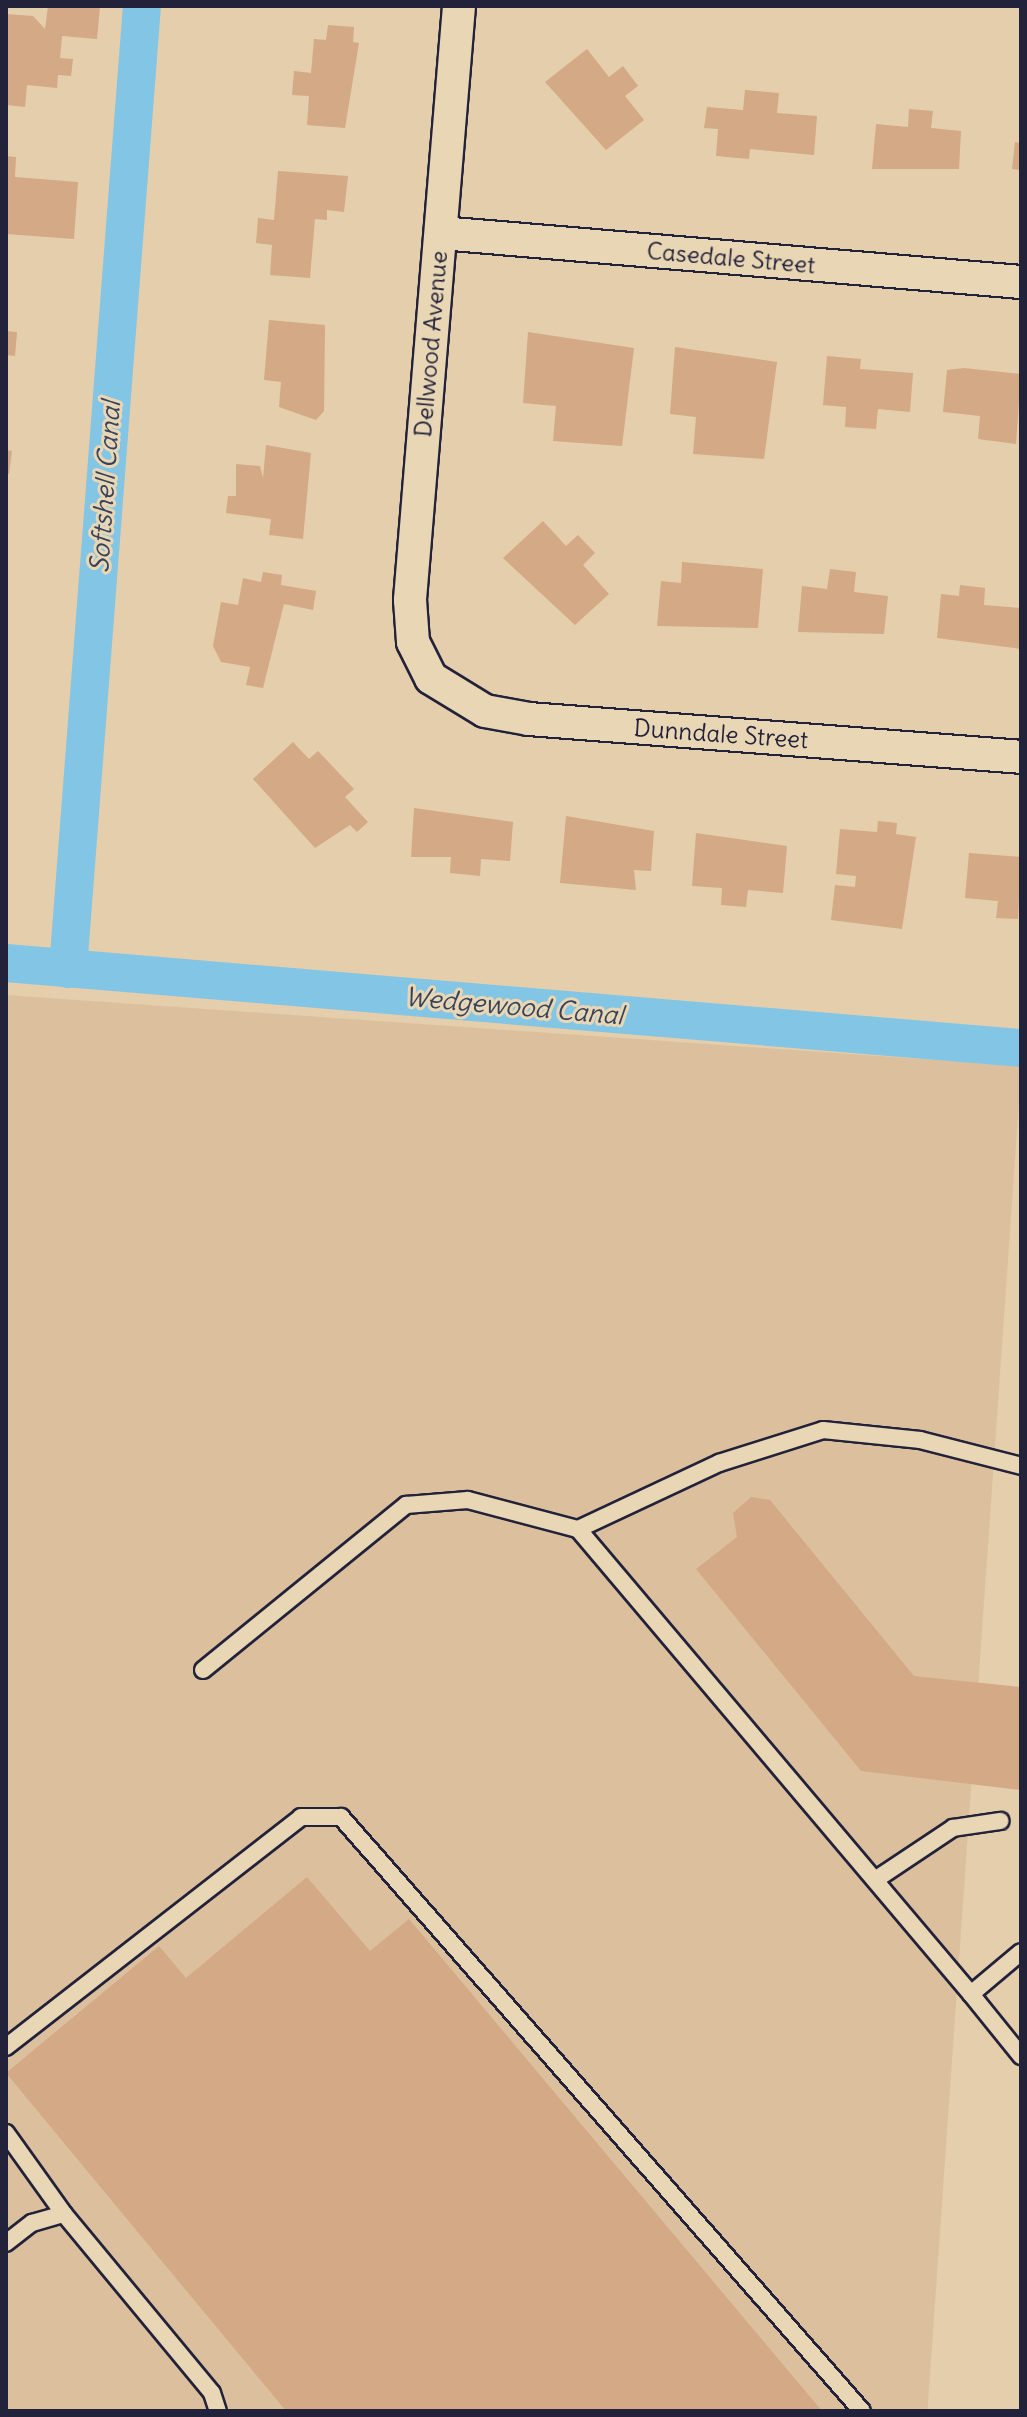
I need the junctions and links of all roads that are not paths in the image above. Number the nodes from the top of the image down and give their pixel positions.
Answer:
1 (459, 6) edge
2 (441, 233) junction
3 (1021, 282) edge
4 (431, 678) joint
5 (1021, 757) edge
6 (1021, 1466) edge
7 (578, 1529) junction
8 (203, 1670) dead end
9 (1000, 1821) dead end
10 (875, 1880) junction
11 (1021, 1952) edge
12 (971, 1994) junction
13 (6, 2047) edge
14 (1021, 2056) edge
15 (6, 2133) edge
16 (64, 2214) junction
17 (6, 2243) edge
18 (218, 2411) edge
19 (862, 2411) edge

1 - 2 street, Dellwood Avenue
2 - 3 street, Casedale Street
2 - 4 street, Dellwood Avenue
4 - 5 street, Dunndale Street
6 - 7 lane
7 - 8 lane
7 - 10 lane
9 - 10 lane
10 - 12 lane
11 - 12 lane
12 - 14 lane
13 - 19 lane
15 - 16 lane
16 - 17 lane
16 - 18 lane

